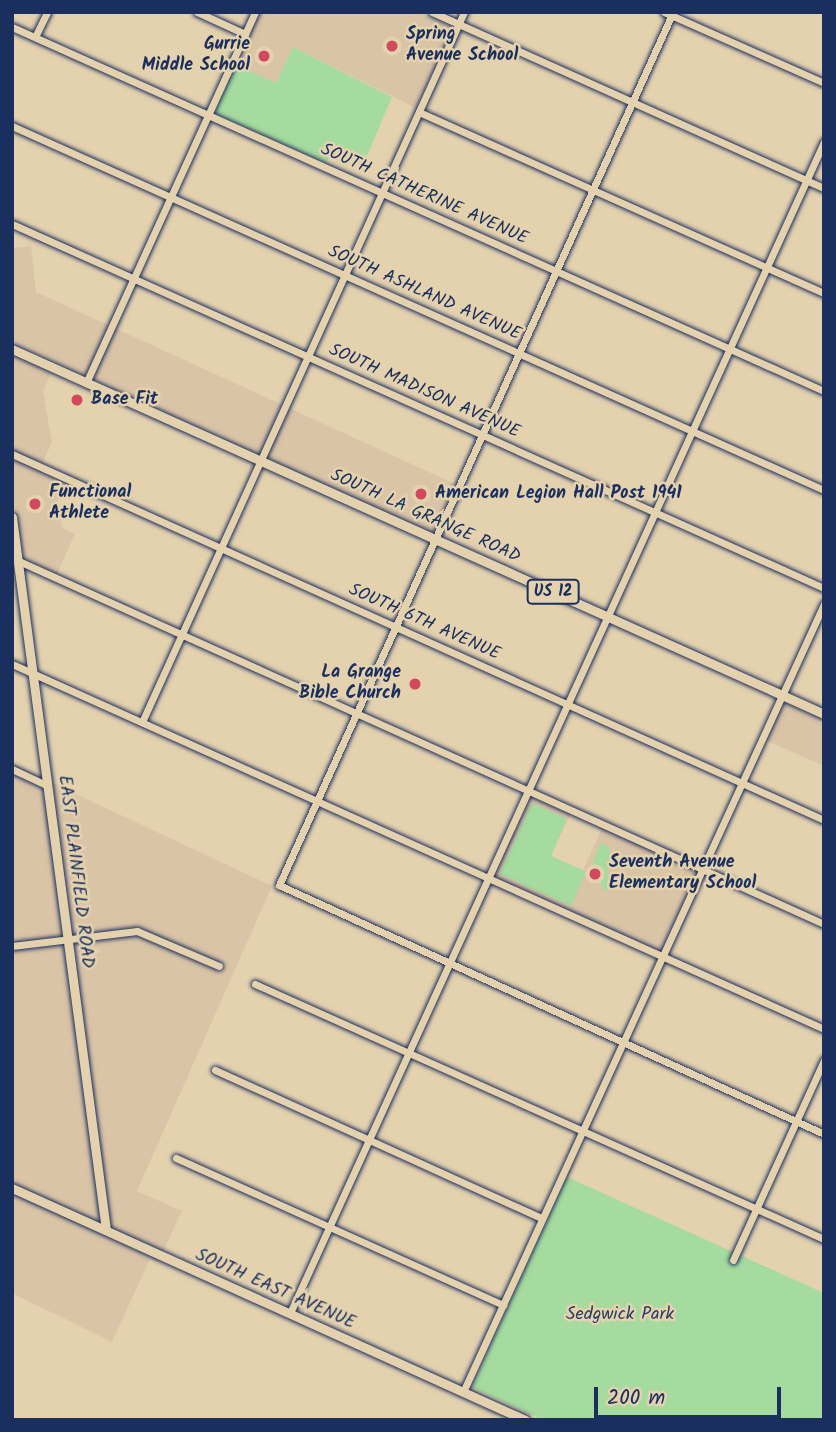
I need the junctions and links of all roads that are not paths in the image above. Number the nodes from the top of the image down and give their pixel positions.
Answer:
1 (47, 12) edge
2 (197, 12) edge
3 (255, 12) edge
4 (432, 12) edge
5 (464, 12) edge
6 (670, 13) edge
7 (458, 24) junction
8 (12, 27) edge
9 (245, 34) junction
10 (35, 37) junction
11 (824, 83) edge
12 (632, 103) junction
13 (419, 112) junction
14 (208, 117) junction
15 (12, 126) edge
16 (824, 142) edge
17 (806, 180) junction
18 (824, 188) edge
19 (592, 190) junction
20 (382, 194) junction
21 (172, 197) junction
22 (12, 224) edge
23 (766, 268) junction
24 (556, 271) junction
25 (345, 275) junction
26 (133, 279) junction
27 (824, 293) edge
28 (12, 349) edge
29 (729, 349) junction
30 (518, 353) junction
31 (307, 357) junction
32 (86, 383) junction
33 (824, 391) edge
34 (693, 430) junction
35 (481, 434) junction
36 (12, 454) edge
37 (261, 460) junction
38 (824, 491) edge
39 (655, 512) junction
40 (12, 517) edge
41 (434, 538) junction
42 (220, 548) junction
43 (15, 559) edge
44 (824, 588) edge
45 (824, 604) edge
46 (607, 616) junction
47 (394, 626) junction
48 (181, 636) junction
49 (12, 664) edge
50 (33, 673) junction
51 (782, 695) junction
52 (567, 704) junction
53 (355, 713) junction
54 (824, 714) edge
55 (142, 722) junction
56 (12, 769) edge
57 (742, 783) junction
58 (47, 785) junction
59 (528, 790) junction
60 (315, 800) junction
61 (824, 820) edge
62 (702, 869) junction
63 (488, 877) junction
64 (824, 924) edge
65 (68, 940) junction
66 (12, 946) edge
67 (663, 956) junction
68 (219, 966) dead end
69 (448, 966) junction
70 (255, 984) dead end
71 (824, 1029) edge
72 (622, 1044) junction
73 (409, 1052) junction
74 (824, 1060) edge
75 (215, 1069) dead end
76 (796, 1122) junction
77 (583, 1131) junction
78 (824, 1134) edge
79 (369, 1139) junction
80 (176, 1158) dead end
81 (12, 1188) edge
82 (756, 1209) junction
83 (542, 1218) junction
84 (330, 1227) junction
85 (106, 1230) junction
86 (824, 1239) edge
87 (733, 1260) dead end
88 (503, 1305) junction
89 (290, 1314) junction
90 (463, 1392) junction
91 (525, 1420) edge

1 - 10 street
2 - 9 street
3 - 9 street
4 - 7 street
5 - 7 street
6 - 11 street
6 - 12 street
7 - 12 street
7 - 13 street
8 - 10 street, SOUTH CATHERINE AVENUE
9 - 14 street
10 - 14 street, SOUTH CATHERINE AVENUE
12 - 17 street
12 - 19 street
13 - 19 street
13 - 20 street
14 - 20 street, SOUTH CATHERINE AVENUE
14 - 21 street
15 - 21 street, SOUTH ASHLAND AVENUE
16 - 17 street
17 - 18 street
17 - 23 street
19 - 23 street
19 - 24 street
20 - 24 street, SOUTH CATHERINE AVENUE
20 - 25 street
21 - 25 street, SOUTH ASHLAND AVENUE
21 - 26 street
22 - 26 street, SOUTH MADISON AVENUE
23 - 27 street
23 - 29 street
24 - 29 street, SOUTH CATHERINE AVENUE
24 - 30 street
25 - 30 street, SOUTH ASHLAND AVENUE
25 - 31 street
26 - 31 street, SOUTH MADISON AVENUE
26 - 32 street
28 - 32 main road, SOUTH LA GRANGE ROAD / US 12
29 - 33 street, SOUTH CATHERINE AVENUE
29 - 34 street
30 - 34 street, SOUTH ASHLAND AVENUE
30 - 35 street
31 - 35 street, SOUTH MADISON AVENUE
31 - 37 street
32 - 37 main road, SOUTH LA GRANGE ROAD / US 12
34 - 38 street, SOUTH ASHLAND AVENUE
34 - 39 street
35 - 39 street, SOUTH MADISON AVENUE
35 - 41 street
36 - 42 street, SOUTH 6TH AVENUE
37 - 41 main road, SOUTH LA GRANGE ROAD / US 12
37 - 42 street
39 - 44 street, SOUTH MADISON AVENUE
39 - 46 street
40 - 43 main road, EAST PLAINFIELD ROAD
41 - 46 main road, SOUTH LA GRANGE ROAD / US 12
41 - 47 street
42 - 47 street, SOUTH 6TH AVENUE
42 - 48 street
43 - 48 street
43 - 50 main road, EAST PLAINFIELD ROAD
45 - 51 street
46 - 51 main road, SOUTH LA GRANGE ROAD / US 12
46 - 52 street
47 - 52 street, SOUTH 6TH AVENUE
47 - 53 street
48 - 53 street
48 - 55 street
49 - 50 street
50 - 55 street
50 - 58 main road, EAST PLAINFIELD ROAD
51 - 54 main road, SOUTH LA GRANGE ROAD / US 12
51 - 57 street
52 - 57 street, SOUTH 6TH AVENUE
52 - 59 street
53 - 59 street
53 - 60 street
55 - 60 street
56 - 58 street
57 - 61 street, SOUTH 6TH AVENUE
57 - 62 street
58 - 65 main road, EAST PLAINFIELD ROAD
59 - 62 street
59 - 63 street
60 - 63 street
60 - 69 street
62 - 64 street
62 - 67 street
63 - 67 street
63 - 69 street
65 - 66 street
65 - 68 street
65 - 85 main road, EAST PLAINFIELD ROAD
67 - 71 street
67 - 72 street
69 - 72 street
69 - 73 street
70 - 73 street
72 - 76 street
72 - 77 street
73 - 77 street
73 - 79 street
74 - 76 street
75 - 79 street
76 - 78 street
76 - 82 street
77 - 82 street
77 - 83 street
79 - 83 street
79 - 84 street
80 - 84 street
81 - 85 main road, SOUTH EAST AVENUE
82 - 86 street
82 - 87 street
83 - 88 street
84 - 88 street
84 - 89 street
85 - 89 main road, SOUTH EAST AVENUE
88 - 90 street
89 - 90 main road, SOUTH EAST AVENUE
90 - 91 main road, SOUTH EAST AVENUE

